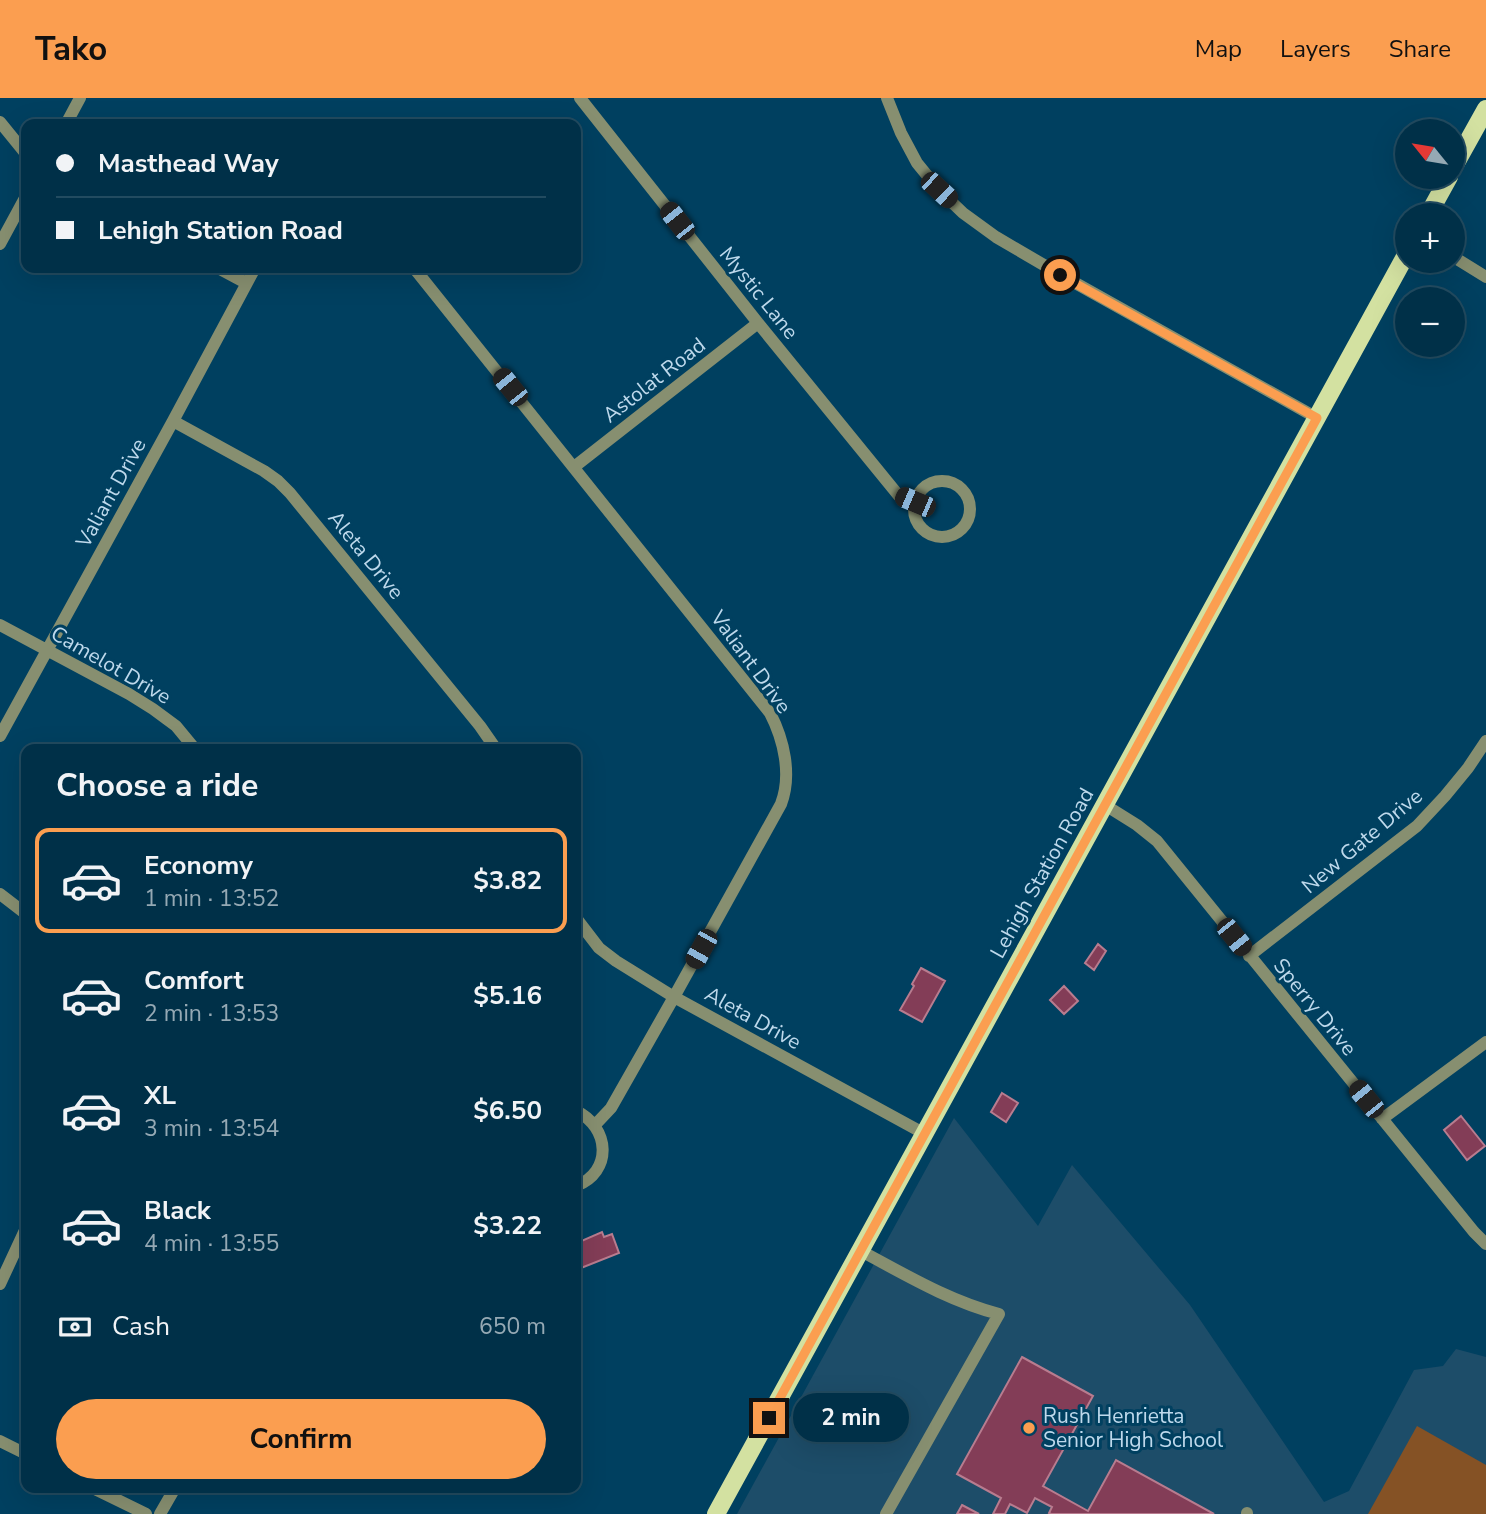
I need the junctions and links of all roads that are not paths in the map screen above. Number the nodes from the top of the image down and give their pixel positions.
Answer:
1 (80, 98) edge
2 (580, 98) edge
3 (887, 98) edge
4 (1486, 109) edge
5 (69, 119) edge
6 (0, 122) edge
7 (1465, 147) edge
8 (21, 148) edge
9 (21, 205) edge
10 (0, 244) edge
11 (1465, 264) edge
12 (227, 273) edge
13 (252, 273) edge
14 (418, 273) edge
15 (1396, 273) edge
16 (1486, 278) edge
17 (246, 283) junction
18 (758, 323) junction
19 (1317, 418) junction
20 (173, 421) junction
21 (574, 467) junction
22 (915, 502) junction
23 (0, 625) edge
24 (46, 650) junction
25 (0, 736) edge
26 (1486, 741) edge
27 (191, 744) edge
28 (493, 744) edge
29 (1105, 805) junction
30 (0, 894) edge
31 (21, 910) edge
32 (581, 925) edge
33 (1249, 956) junction
34 (674, 997) junction
35 (1486, 1042) edge
36 (581, 1114) edge
37 (1382, 1119) junction
38 (595, 1125) junction
39 (925, 1134) junction
40 (581, 1184) edge
41 (21, 1239) edge
42 (1486, 1244) edge
43 (861, 1251) junction
44 (0, 1284) edge
45 (0, 1441) edge
46 (21, 1452) edge
47 (103, 1493) edge
48 (172, 1493) edge
49 (146, 1514) edge
50 (160, 1514) edge
51 (716, 1514) edge
52 (886, 1514) edge

1 - 5 street
2 - 18 street, Mystic Lane
3 - 19 street
4 - 7 main road
6 - 8 street
9 - 10 street
11 - 16 street
12 - 17 street
13 - 17 street, Valiant Drive
14 - 21 street, Valiant Drive
15 - 19 main road, Lehigh Station Road
17 - 20 street, Valiant Drive
18 - 21 street, Astolat Road
18 - 22 street, Mystic Lane
19 - 29 main road, Lehigh Station Road
20 - 24 street, Valiant Drive
20 - 28 street, Aleta Drive
21 - 34 street, Valiant Drive
22 - 22 street
23 - 24 street, Camelot Drive
24 - 25 street, Valiant Drive
24 - 27 street, Camelot Drive
26 - 33 street, New Gate Drive
29 - 33 street, Sperry Drive
29 - 39 main road, Lehigh Station Road
30 - 31 street
32 - 34 street, Aleta Drive
33 - 37 street, Sperry Drive
34 - 38 street, Valiant Drive
34 - 39 street, Aleta Drive
35 - 37 street
36 - 38 street
37 - 42 street, Sperry Drive
38 - 40 street
39 - 43 main road, Lehigh Station Road
41 - 44 street
43 - 51 main road, Lehigh Station Road
43 - 52 street
45 - 46 street
47 - 49 street
48 - 50 street

